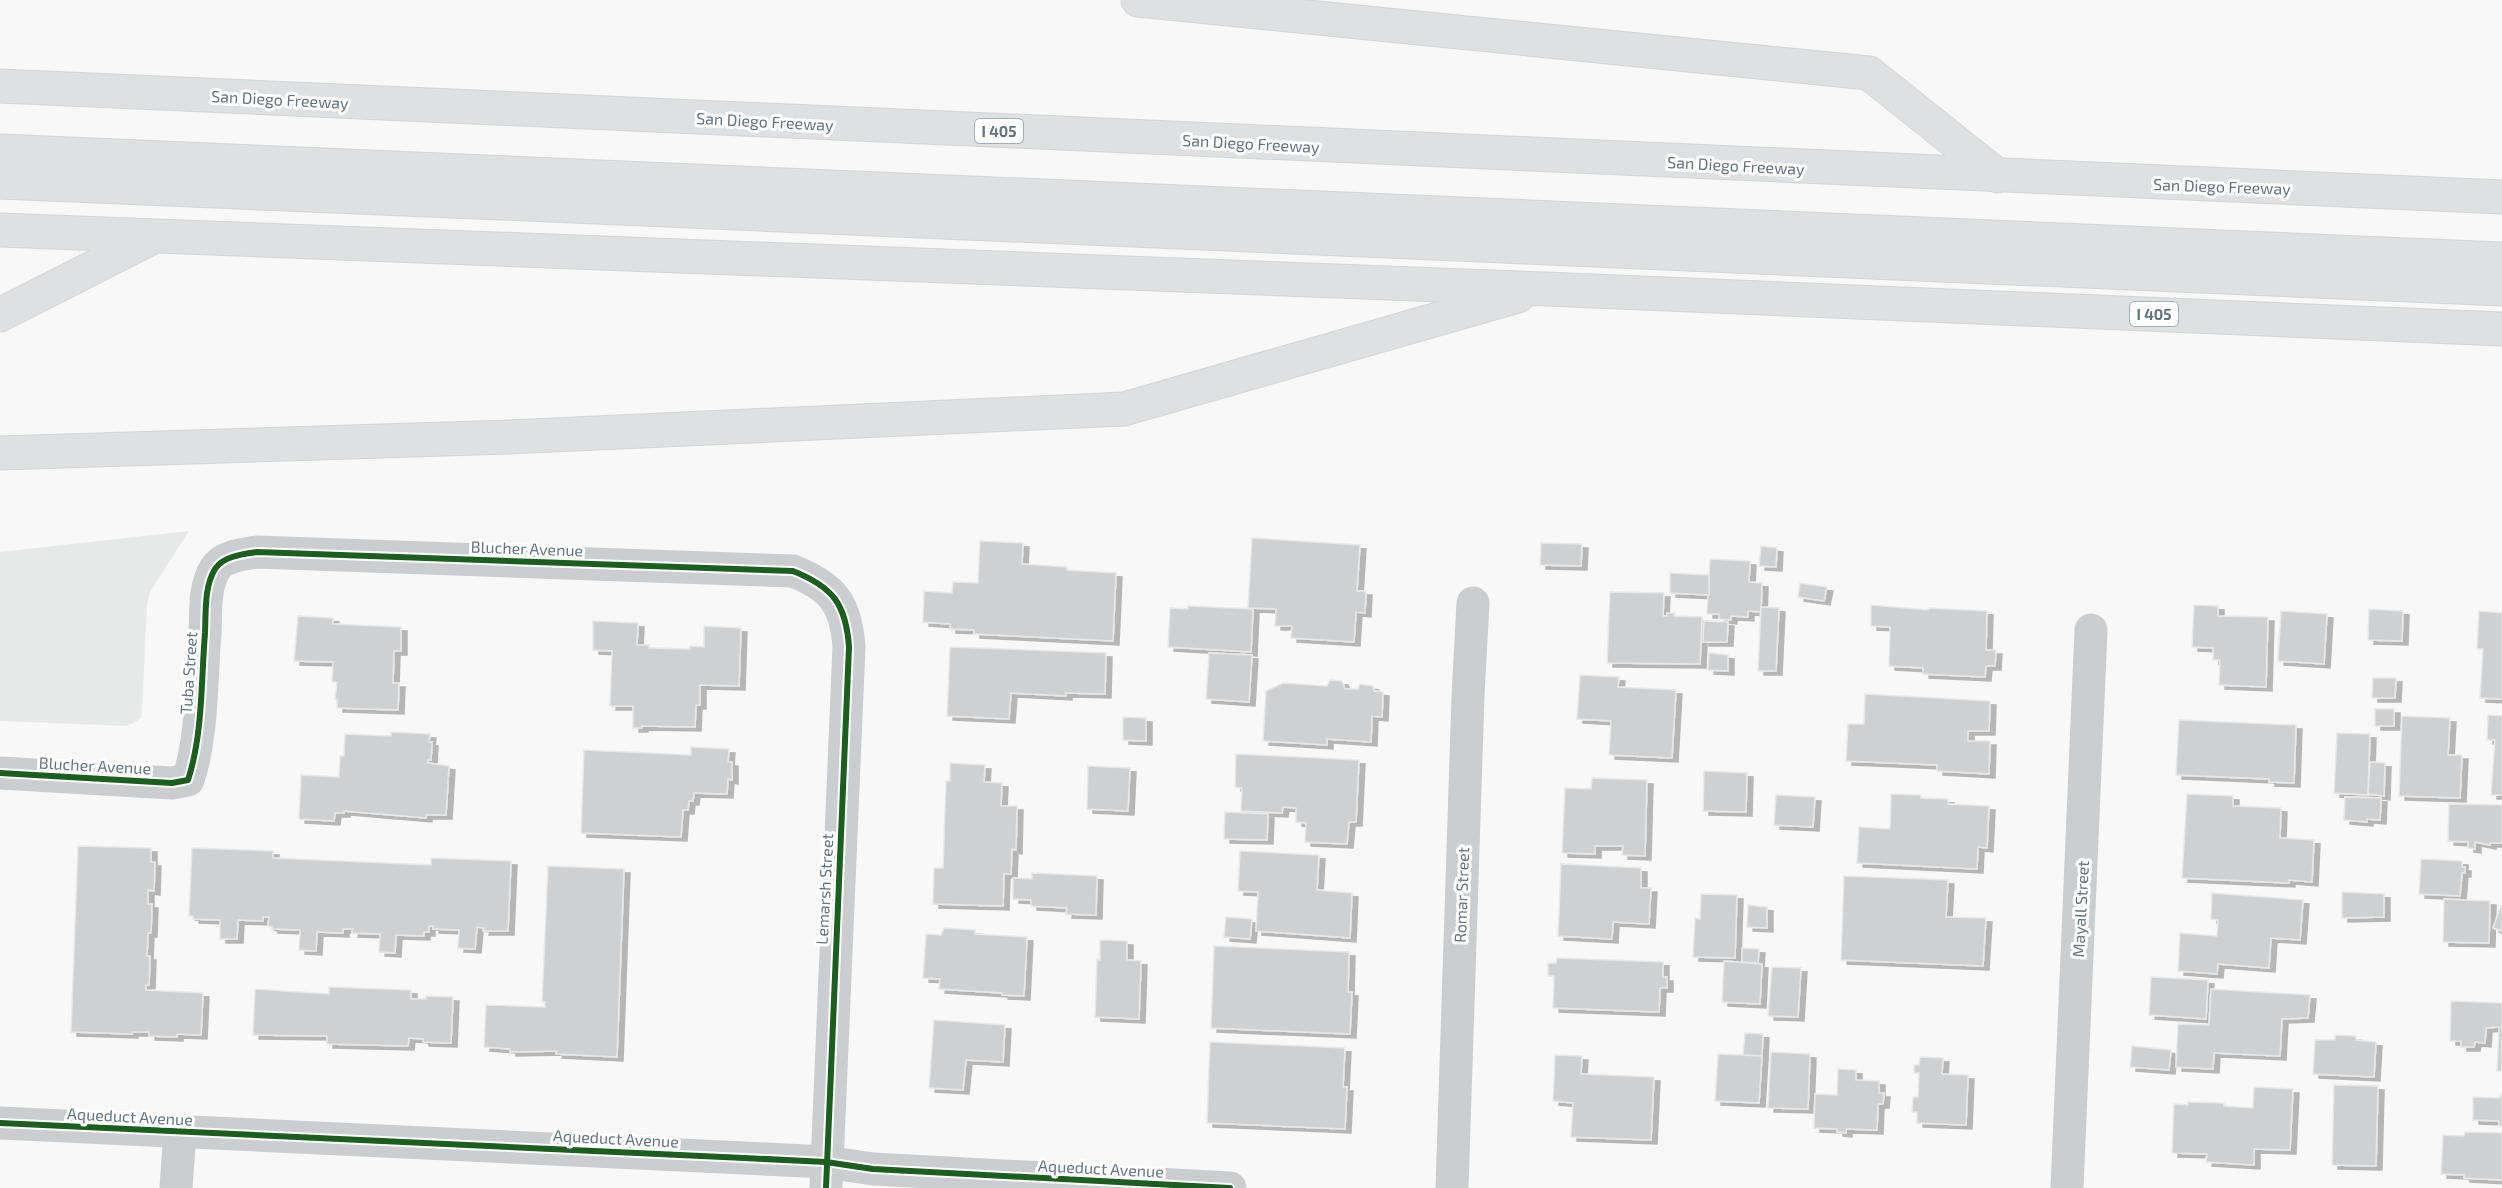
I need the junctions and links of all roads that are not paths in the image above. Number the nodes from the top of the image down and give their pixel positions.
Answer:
1 (1138, 0) edge
2 (0, 86) edge
3 (0, 151) edge
4 (1998, 177) junction
5 (0, 182) edge
6 (2502, 197) edge
7 (0, 230) edge
8 (152, 237) junction
9 (2502, 259) edge
10 (1546, 288) junction
11 (2502, 289) edge
12 (0, 315) edge
13 (2502, 329) edge
14 (0, 453) edge
15 (216, 567) joint
16 (832, 594) joint
17 (1473, 603) dead end
18 (2091, 630) dead end
19 (0, 773) edge
20 (188, 780) joint
21 (0, 1123) edge
22 (180, 1132) junction
23 (826, 1175) edge
24 (176, 1188) edge
25 (1230, 1188) edge
26 (1452, 1188) edge
27 (2067, 1188) edge

1 - 4 highway
2 - 4 highway, San Diego Freeway / I 405
3 - 9 highway
4 - 6 highway, San Diego Freeway / I 405
5 - 11 highway
7 - 8 highway, I 405
8 - 10 highway, I 405
8 - 12 highway
10 - 13 highway, I 405
10 - 14 highway
15 - 16 street, Blucher Avenue
15 - 20 street, Tuba Street
16 - 23 street, Lemarsh Street
17 - 26 street, Romar Street
18 - 27 street, Mayall Street
19 - 20 street, Blucher Avenue
21 - 22 street, Aqueduct Avenue
22 - 23 street, Aqueduct Avenue
22 - 24 street
23 - 25 street, Aqueduct Avenue

